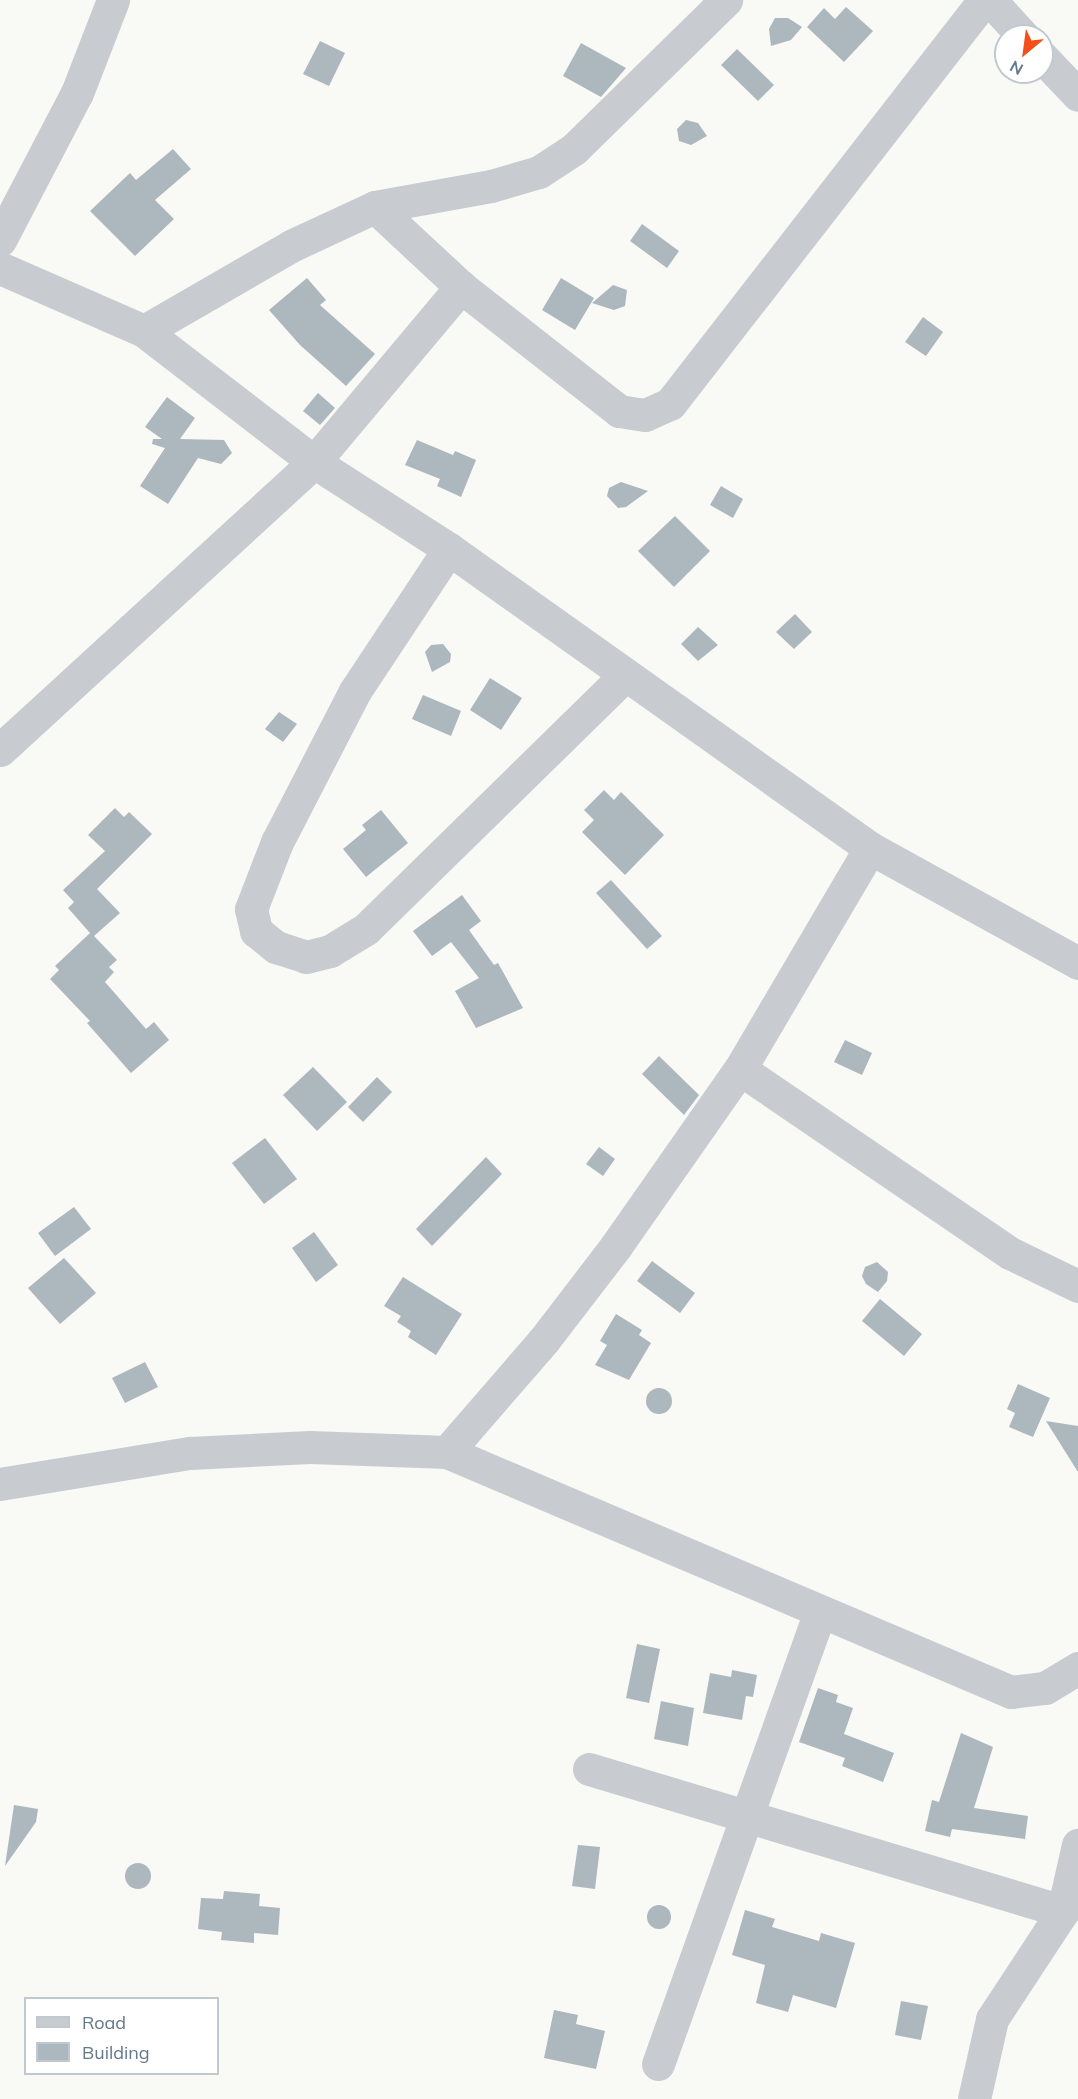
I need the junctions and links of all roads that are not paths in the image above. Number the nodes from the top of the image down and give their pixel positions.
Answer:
1 (114, 0) edge
2 (726, 0) edge
3 (984, 0) edge
4 (990, 0) edge
5 (1012, 24) edge
6 (1054, 70) edge
7 (1078, 95) edge
8 (375, 207) junction
9 (0, 240) edge
10 (0, 268) edge
11 (461, 287) junction
12 (144, 331) junction
13 (314, 462) junction
14 (449, 549) junction
15 (625, 675) junction
16 (0, 750) edge
17 (870, 848) junction
18 (1078, 963) edge
19 (740, 1069) junction
20 (1078, 1287) edge
21 (447, 1452) junction
22 (0, 1484) edge
23 (820, 1612) junction
24 (1078, 1668) edge
25 (589, 1769) dead end
26 (747, 1815) junction
27 (1078, 1845) edge
28 (1063, 1911) junction
29 (658, 2064) dead end
30 (974, 2099) edge

1 - 9 street
2 - 8 street
3 - 11 street
4 - 5 street
6 - 7 street
8 - 11 street
8 - 12 street
10 - 12 street
11 - 13 street
12 - 13 street
13 - 14 street
13 - 16 street
14 - 15 street
14 - 15 street
15 - 17 street
17 - 18 street
17 - 19 street
19 - 20 street
19 - 21 street
21 - 22 street
21 - 23 street
23 - 24 street
23 - 26 street
25 - 26 street
26 - 28 street
26 - 29 street
27 - 28 street
28 - 30 street

